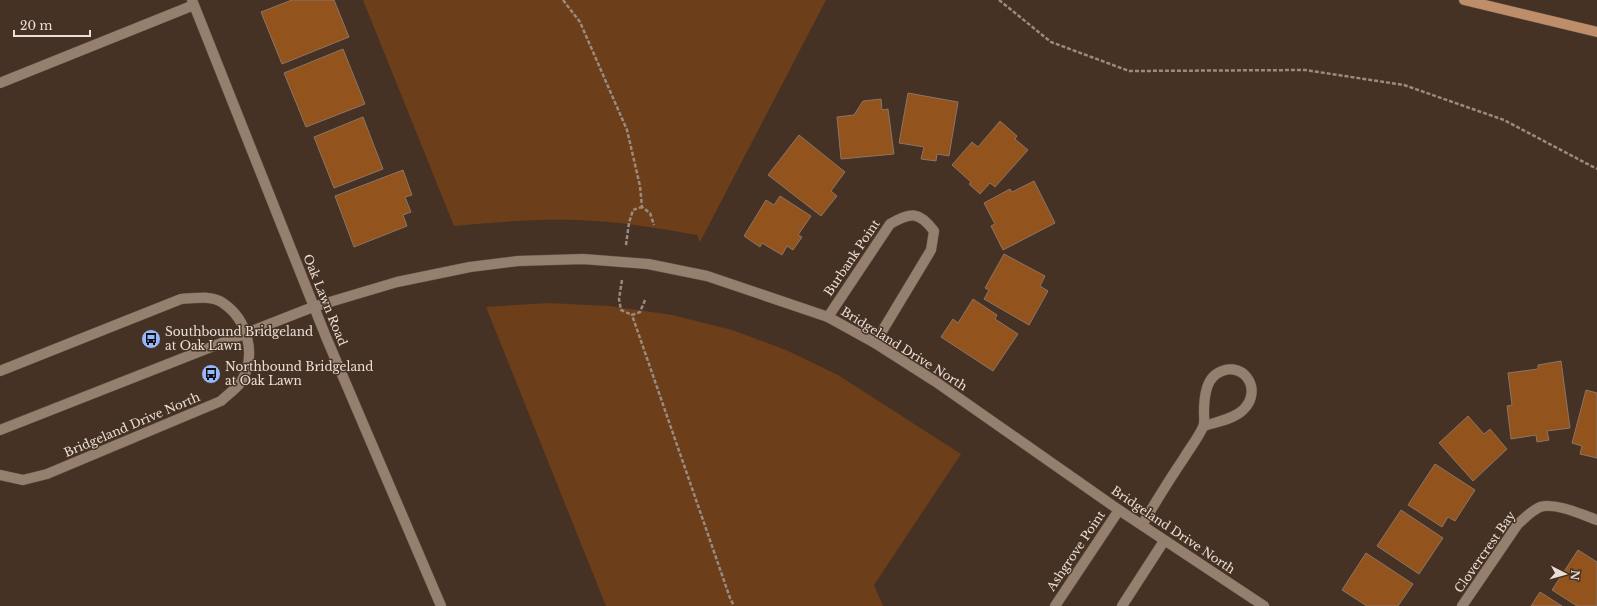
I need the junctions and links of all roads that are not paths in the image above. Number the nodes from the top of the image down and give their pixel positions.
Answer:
1 (1464, 0) edge
2 (193, 2) edge
3 (1597, 32) edge
4 (0, 83) edge
5 (313, 307) junction
6 (828, 317) junction
7 (246, 332) junction
8 (875, 343) junction
9 (0, 371) edge
10 (1204, 426) junction
11 (0, 430) edge
12 (0, 476) edge
13 (1119, 510) junction
14 (1597, 520) edge
15 (1142, 525) junction
16 (1164, 541) junction
17 (439, 605) edge
18 (1055, 606) edge
19 (1122, 606) edge
20 (1264, 606) edge
21 (1462, 606) edge

1 - 3 main road
2 - 4 street
2 - 5 street, Oak Lawn Road
5 - 6 street, Bridgeland Drive North
5 - 7 street, Bridgeland Drive North
5 - 17 street, Oak Lawn Road
6 - 8 street, Bridgeland Drive North
6 - 8 street, Burbank Point
7 - 9 street, Bridgeland Drive North
7 - 11 street, Bridgeland Drive North
7 - 12 street, Bridgeland Drive North
8 - 13 street, Bridgeland Drive North
10 - 10 street
10 - 15 street
13 - 15 street, Bridgeland Drive North
13 - 18 street, Ashgrove Point
14 - 21 street, Clovercrest Bay
15 - 16 street, Bridgeland Drive North
16 - 19 street
16 - 20 street, Bridgeland Drive North

